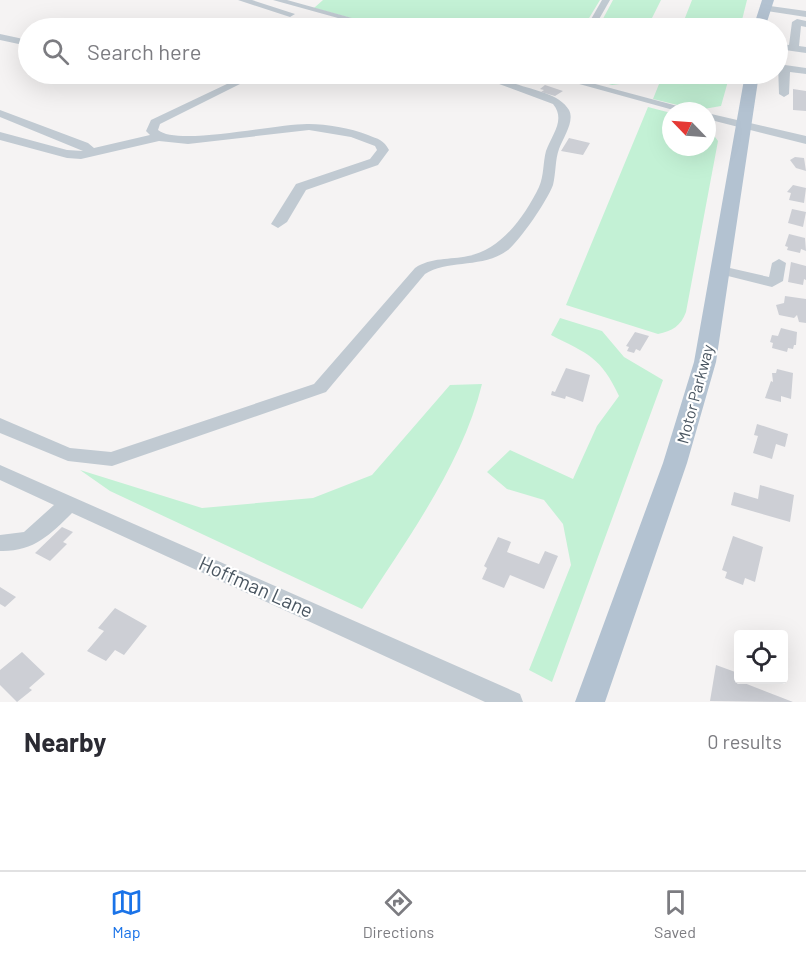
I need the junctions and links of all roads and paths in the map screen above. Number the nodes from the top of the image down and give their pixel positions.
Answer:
1 (242, 0) edge
2 (277, 0) edge
3 (606, 0) edge
4 (766, 4) edge
5 (806, 14) edge
6 (304, 18) edge
7 (345, 18) edge
8 (596, 18) edge
9 (806, 24) edge
10 (0, 37) edge
11 (18, 42) edge
12 (788, 47) edge
13 (795, 48) junction
14 (806, 50) edge
15 (788, 69) edge
16 (806, 71) edge
17 (234, 84) edge
18 (509, 84) edge
19 (594, 84) edge
20 (750, 84) edge
21 (783, 84) edge
22 (784, 94) dead end
23 (662, 103) edge
24 (0, 113) edge
25 (716, 118) edge
26 (744, 125) junction
27 (0, 136) edge
28 (159, 137) junction
29 (806, 140) edge
30 (93, 153) junction
31 (278, 224) dead end
32 (779, 263) dead end
33 (722, 270) junction
34 (0, 425) edge
35 (0, 472) edge
36 (69, 503) junction
37 (0, 543) edge
38 (511, 702) edge
39 (590, 702) edge

1 - 6 street
2 - 7 street
3 - 8 street
4 - 5 street
9 - 13 street
10 - 11 street
12 - 13 street
13 - 14 street
15 - 16 street
17 - 28 street
18 - 34 street
19 - 23 street
20 - 26 main road, Motor Parkway
21 - 22 street
24 - 30 street
25 - 26 street
26 - 29 street
26 - 33 main road, Motor Parkway
27 - 30 street
28 - 30 street
28 - 31 street
32 - 33 street
33 - 39 main road, Motor Parkway
35 - 36 street, Hoffman Lane
36 - 37 street
36 - 38 street, Hoffman Lane

